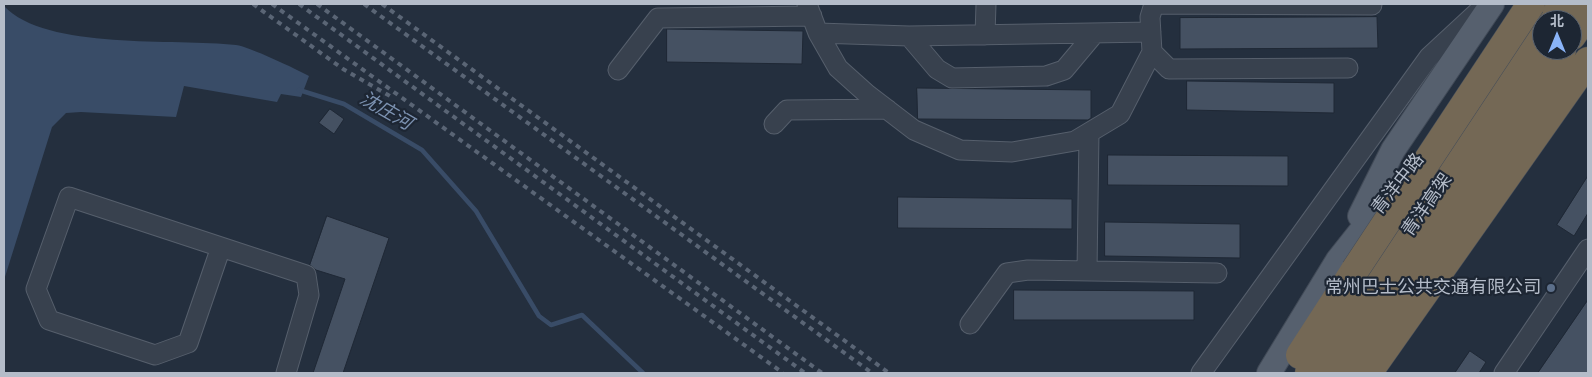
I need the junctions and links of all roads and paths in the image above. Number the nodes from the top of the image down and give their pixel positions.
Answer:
1 (986, 4) edge
2 (1154, 4) edge
3 (1487, 4) edge
4 (1492, 4) edge
5 (1531, 4) edge
6 (1541, 4) edge
7 (1372, 5) dead end
8 (809, 10) edge
9 (1151, 32) junction
10 (818, 33) junction
11 (1095, 33) junction
12 (1588, 34) edge
13 (985, 35) junction
14 (909, 36) junction
15 (1532, 50) edge
16 (1152, 52) junction
17 (1555, 60) edge
18 (1588, 61) edge
19 (1348, 68) dead end
20 (618, 70) dead end
21 (1588, 83) edge
22 (887, 109) junction
23 (774, 124) dead end
24 (1089, 133) junction
25 (221, 247) junction
26 (1586, 258) edge
27 (1338, 260) junction
28 (1088, 271) junction
29 (1218, 273) dead end
30 (970, 324) dead end
31 (286, 373) edge
32 (1201, 373) edge
33 (1268, 373) edge
34 (1290, 373) edge
35 (1309, 373) edge
36 (1341, 373) edge
37 (1353, 373) edge
38 (1368, 373) edge
39 (1382, 373) edge
40 (1504, 373) edge

1 - 13 street
2 - 7 street
2 - 9 street
3 - 32 street
4 - 27 main road
5 - 34 highway, bridge
6 - 27 main road, 青洋中路
8 - 10 street
8 - 20 street
9 - 11 street
9 - 16 street
10 - 14 street
10 - 22 street
11 - 13 street
11 - 14 street
12 - 37 main road
13 - 14 street
15 - 35 highway, 青洋高架
16 - 19 street
16 - 24 street
17 - 36 highway, 青洋高架
18 - 38 highway
21 - 39 main road
22 - 23 street
22 - 24 street
24 - 28 street
25 - 25 street
25 - 31 street
26 - 40 street
27 - 33 main road, 青洋中路
28 - 29 street
28 - 30 street

